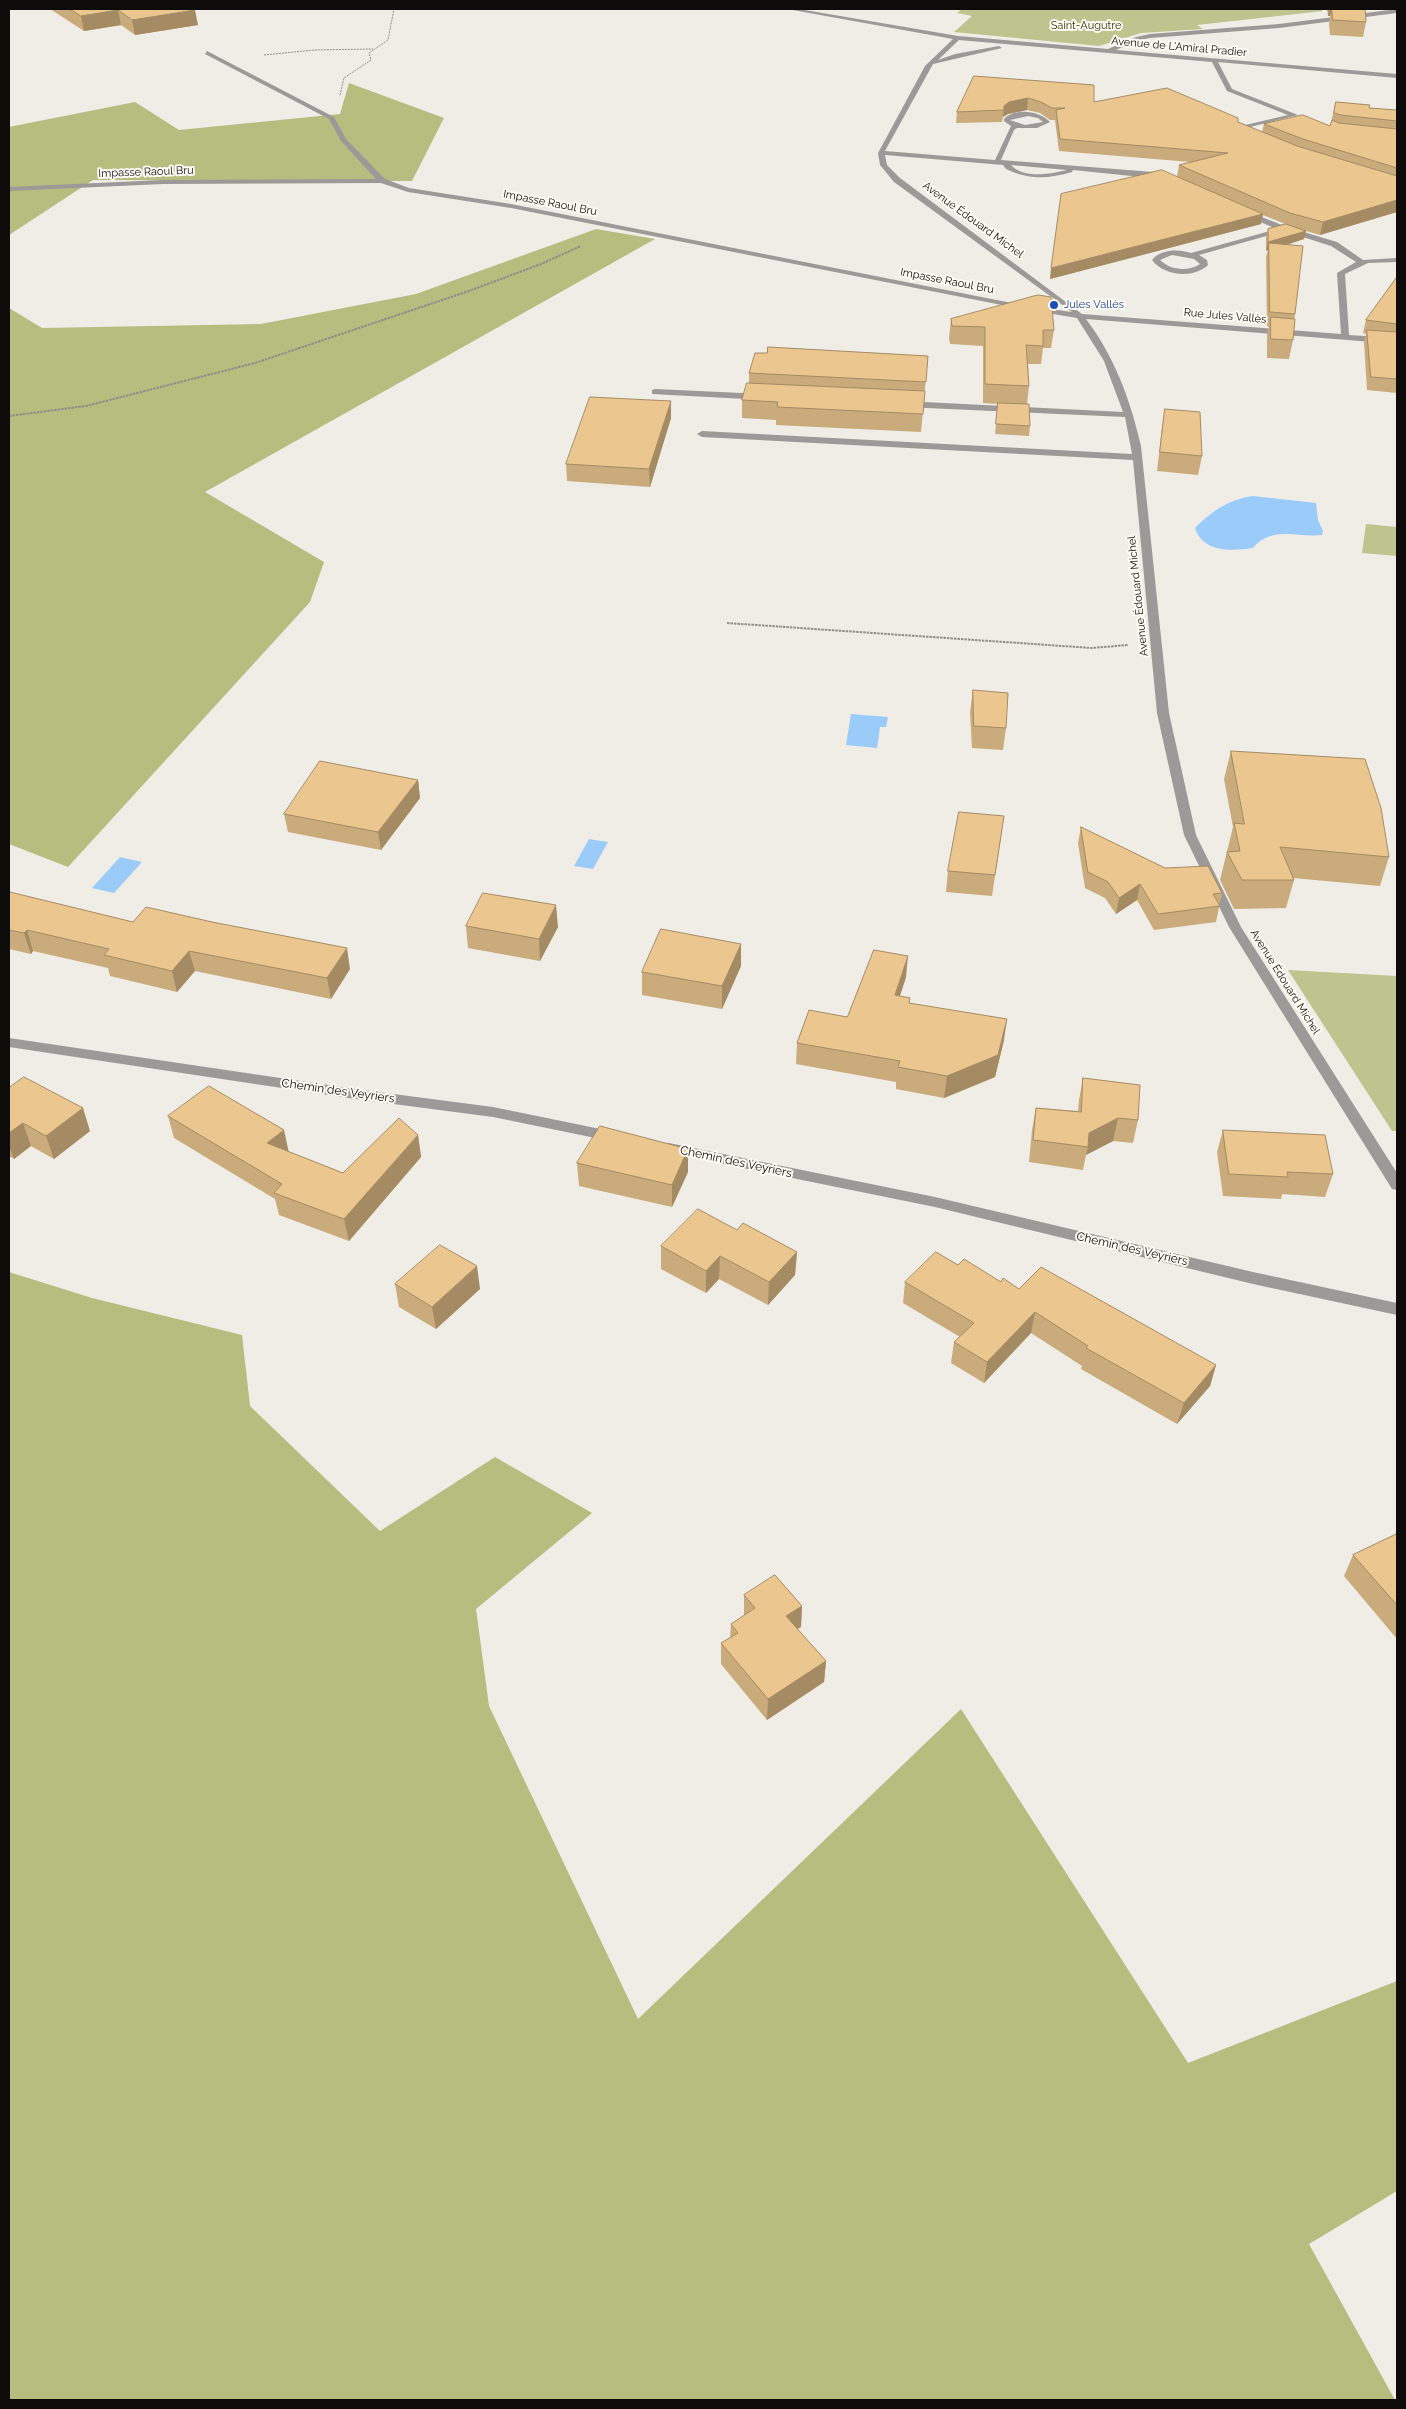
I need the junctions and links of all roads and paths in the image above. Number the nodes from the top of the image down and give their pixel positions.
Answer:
1 (394, 9) edge
2 (790, 9) edge
3 (1397, 11) edge
4 (945, 27) dead end
5 (934, 34) junction
6 (958, 38) junction
7 (1024, 45) junction
8 (373, 49) junction
9 (1109, 51) junction
10 (207, 53) dead end
11 (1214, 60) junction
12 (224, 62) junction
13 (928, 66) junction
14 (1397, 76) edge
15 (1294, 115) junction
16 (332, 118) junction
17 (1303, 118) edge
18 (1015, 126) junction
19 (1252, 138) edge
20 (881, 153) junction
21 (996, 162) junction
22 (1006, 162) junction
23 (1080, 168) junction
24 (382, 180) junction
25 (1177, 182) edge
26 (9, 189) edge
27 (202, 189) dead end
28 (408, 190) junction
29 (1240, 210) edge
30 (619, 228) junction
31 (1284, 229) junction
32 (1191, 255) junction
33 (1397, 260) edge
34 (1362, 262) junction
35 (1080, 316) junction
36 (1345, 337) junction
37 (1397, 341) edge
38 (655, 392) dead end
39 (774, 398) edge
40 (892, 403) edge
41 (1130, 415) junction
42 (9, 416) edge
43 (702, 434) dead end
44 (1137, 457) junction
45 (727, 623) dead end
46 (1156, 646) junction
47 (9, 1042) edge
48 (627, 1140) edge
49 (656, 1145) edge
50 (1397, 1185) edge
51 (1397, 1309) edge

1 - 8 path
2 - 5 street, Avenue de L'Amiral Pradier
3 - 9 street
4 - 5 street
5 - 6 street, Avenue de L'Amiral Pradier
6 - 7 street, Avenue de L'Amiral Pradier
6 - 13 street
7 - 9 street, Avenue de L'Amiral Pradier
7 - 13 street
8 - 12 path
8 - 16 path
9 - 11 street, Avenue de L'Amiral Pradier
10 - 12 street
11 - 14 street, Avenue de L'Amiral Pradier
11 - 15 street
12 - 16 street
13 - 20 street
15 - 17 street
15 - 19 street
16 - 24 street
18 - 18 street
18 - 21 street
20 - 21 street
20 - 35 street, Avenue Édouard Michel
21 - 22 street
22 - 23 street
22 - 23 street
23 - 25 street
24 - 26 street, Impasse Raoul Bru
24 - 28 street, Impasse Raoul Bru
27 - 28 street
28 - 30 street, Impasse Raoul Bru
29 - 31 street
30 - 35 street, Impasse Raoul Bru
30 - 42 path
31 - 32 street
31 - 34 street
32 - 32 street
33 - 34 street
34 - 36 street
35 - 36 street, Rue Jules Vallès
35 - 41 street, Avenue Édouard Michel
36 - 37 street, Rue Jules Vallès
38 - 39 street
40 - 41 street
41 - 44 street, Avenue Édouard Michel
43 - 44 street
44 - 46 street, Avenue Édouard Michel
45 - 46 path
46 - 50 street, Avenue Édouard Michel
47 - 48 street, Chemin des Veyriers
49 - 51 street, Chemin des Veyriers

